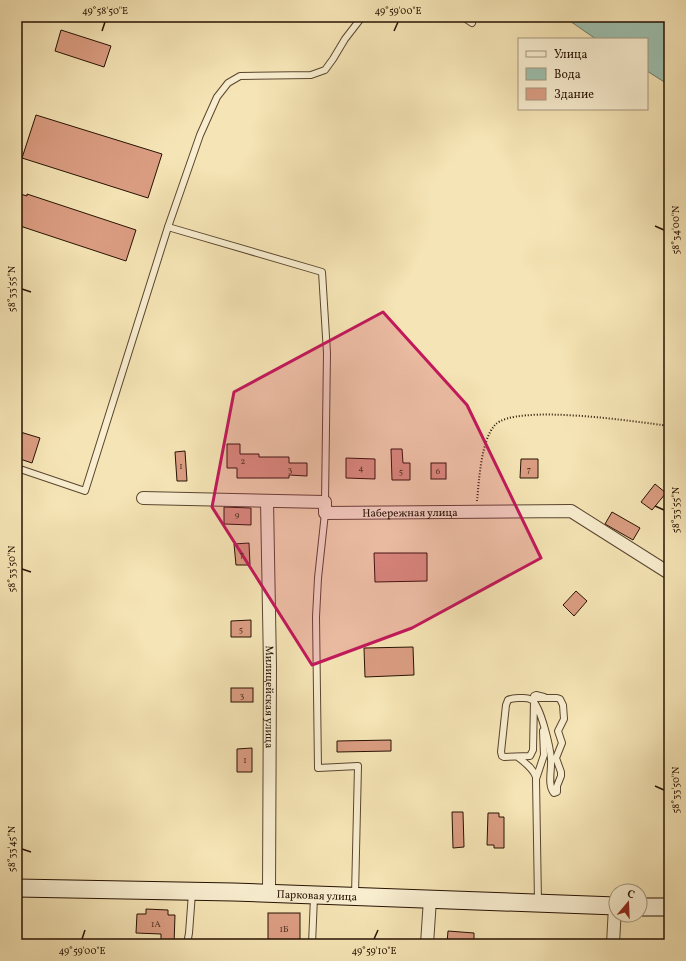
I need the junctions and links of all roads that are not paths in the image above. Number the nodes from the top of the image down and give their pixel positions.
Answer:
1 (362, 17) edge
2 (463, 17) edge
3 (472, 23) dead end
4 (168, 226) junction
5 (17, 468) edge
6 (143, 498) dead end
7 (267, 501) junction
8 (325, 507) junction
9 (669, 573) edge
10 (534, 700) junction
11 (542, 724) junction
12 (544, 755) junction
13 (530, 756) junction
14 (518, 757) junction
15 (536, 779) junction
16 (17, 888) edge
17 (192, 891) junction
18 (269, 894) junction
19 (314, 895) junction
20 (355, 897) junction
21 (430, 899) junction
22 (538, 904) junction
23 (608, 906) edge
24 (648, 907) edge
25 (669, 908) edge
26 (615, 923) edge
27 (187, 944) edge
28 (312, 944) edge
29 (427, 944) edge
30 (613, 944) edge

1 - 4 lane
2 - 3 lane
4 - 5 lane
4 - 8 lane
6 - 7 street, Набережная улица
7 - 8 street, Набережная улица
7 - 18 street, Милицейская улица
8 - 9 street, Набережная улица
8 - 20 lane
10 - 11 lane
10 - 11 lane
10 - 13 lane
10 - 14 lane
11 - 12 lane
12 - 13 lane
12 - 15 lane
13 - 14 lane
14 - 15 lane
15 - 22 lane
16 - 17 street, Парковая улица
17 - 18 street, Парковая улица
17 - 27 lane
18 - 19 street, Парковая улица
19 - 20 street, Парковая улица
19 - 28 lane
20 - 21 street, Парковая улица
21 - 22 street, Парковая улица
21 - 29 street
22 - 23 street, Парковая улица
24 - 25 street
26 - 30 street

